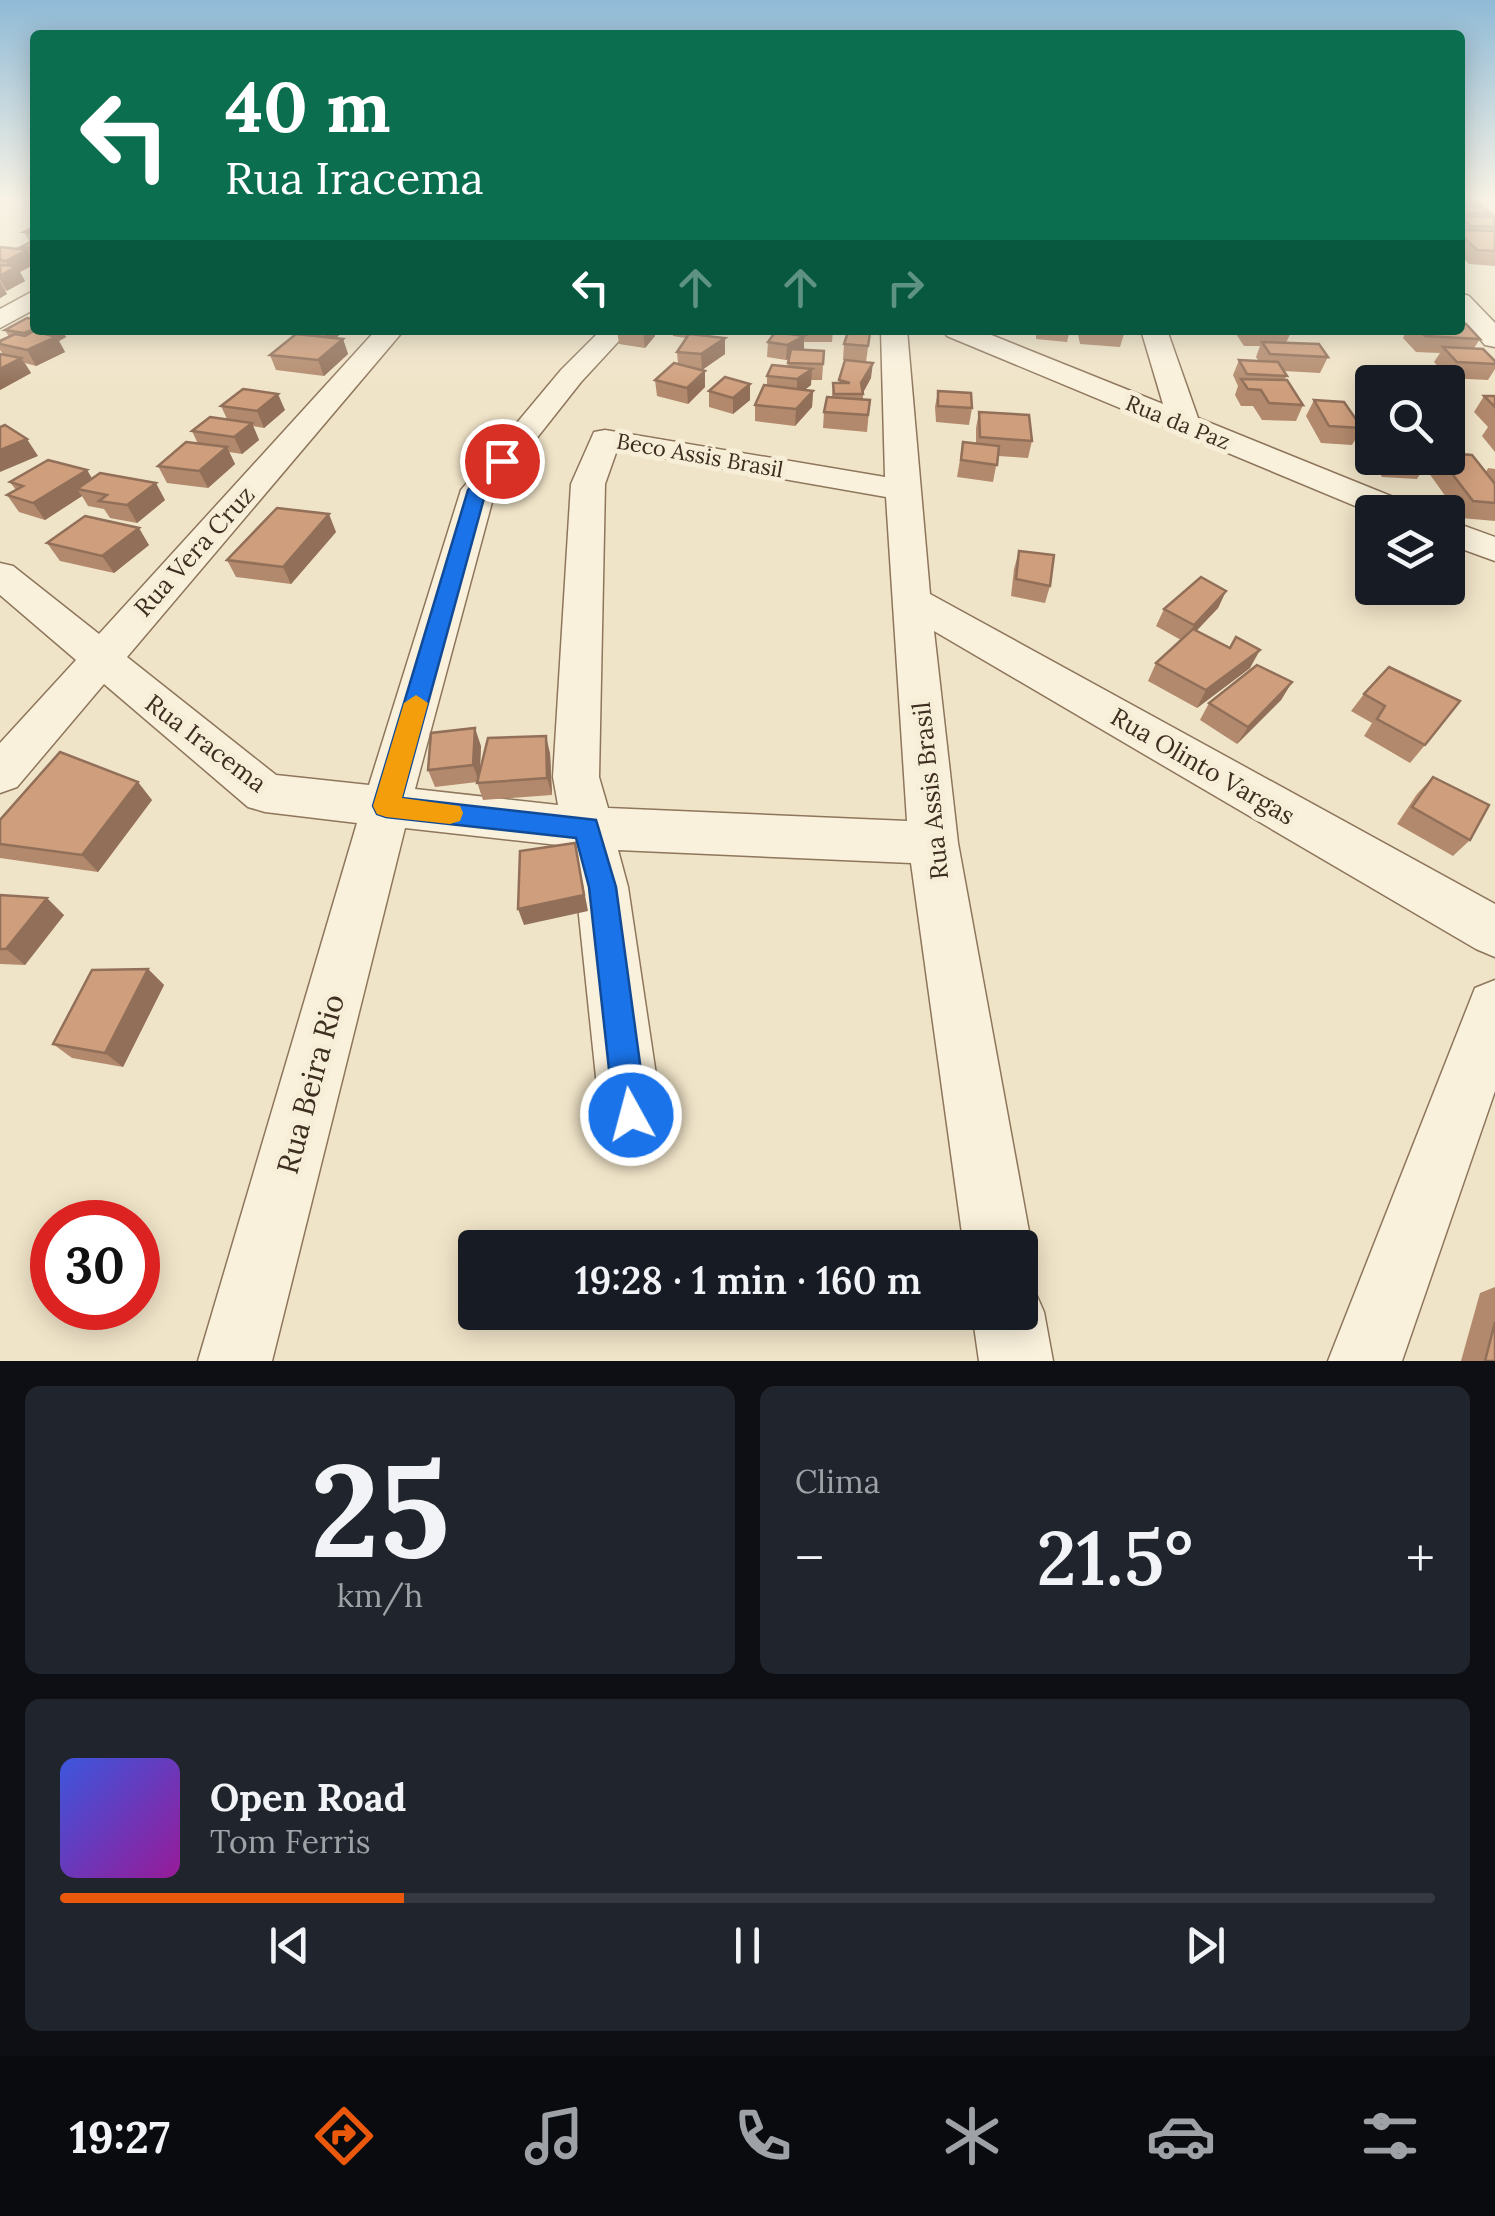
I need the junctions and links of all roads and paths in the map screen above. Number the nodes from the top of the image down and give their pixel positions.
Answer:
1 (30, 301) edge
2 (1465, 302) edge
3 (1465, 306) edge
4 (1495, 310) edge
5 (0, 320) edge
6 (387, 335) edge
7 (611, 335) edge
8 (894, 335) edge
9 (968, 335) edge
10 (1156, 335) edge
11 (1495, 338) edge
12 (1186, 425) junction
13 (902, 490) junction
14 (1360, 495) edge
15 (1465, 538) edge
16 (1495, 550) edge
17 (0, 575) edge
18 (911, 600) junction
19 (98, 659) junction
20 (0, 774) edge
21 (386, 806) junction
22 (587, 828) junction
23 (933, 843) junction
24 (1495, 932) edge
25 (1495, 1008) edge
26 (631, 1115) dead end
27 (995, 1230) edge
28 (1011, 1330) edge
29 (236, 1361) edge
30 (1016, 1361) edge
31 (1366, 1361) edge

1 - 5 street
2 - 4 street
3 - 11 street
6 - 19 street, Rua Vera Cruz
7 - 21 street, Rua Beira Rio
8 - 13 street, Rua Assis Brasil
9 - 12 street, Rua da Paz
10 - 12 street
12 - 14 street, Rua da Paz
13 - 18 street, Rua Assis Brasil
13 - 22 street, Beco Assis Brasil
15 - 16 street
17 - 19 street, Rua Iracema
18 - 23 street, Rua Assis Brasil
18 - 24 street, Rua Olinto Vargas
19 - 20 street, Rua Vera Cruz
19 - 21 street, Rua Iracema
21 - 22 street, Rua Iracema
21 - 29 street, Rua Beira Rio
22 - 23 street, Rua Iracema
22 - 26 street
23 - 27 street, Rua Assis Brasil
25 - 31 street
28 - 30 street

